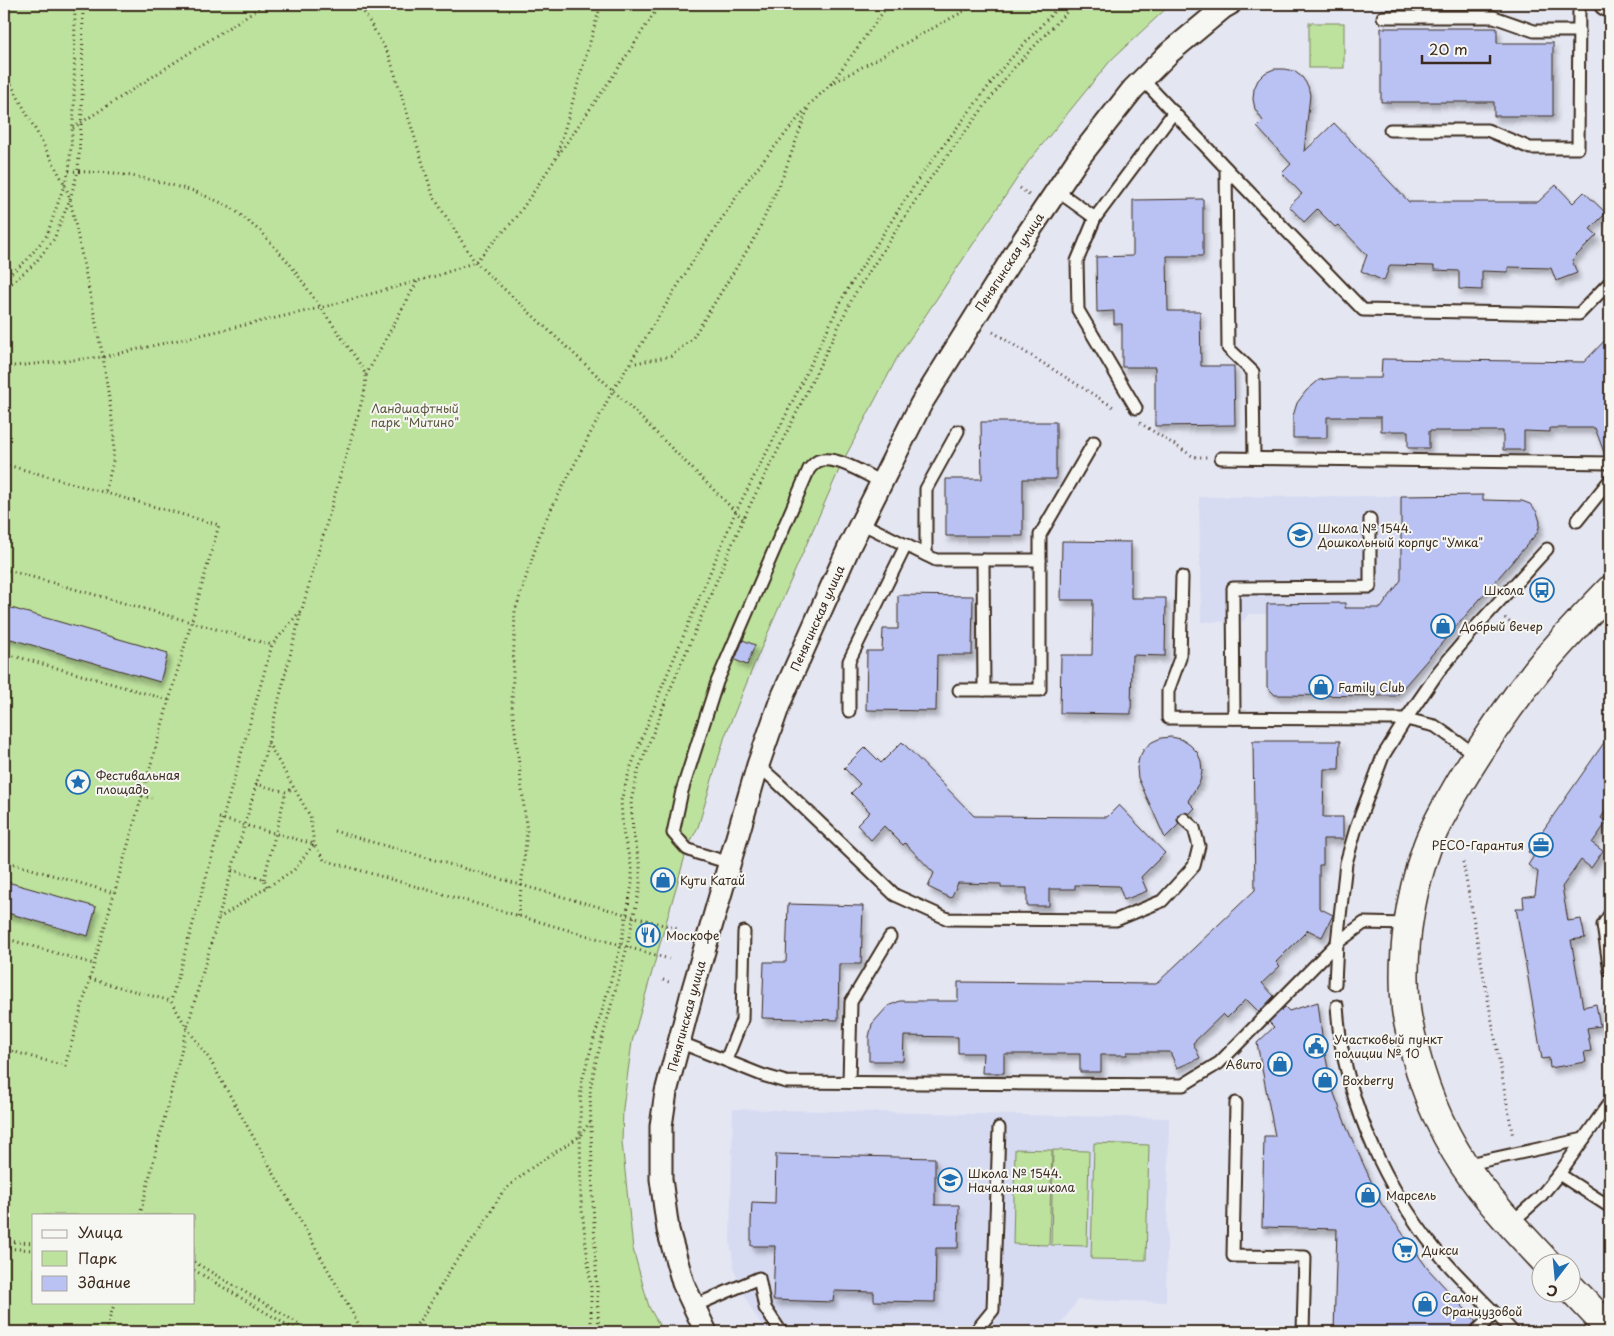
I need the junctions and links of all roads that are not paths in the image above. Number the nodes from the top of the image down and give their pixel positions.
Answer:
1 (1230, 4) edge
2 (1579, 4) edge
3 (1604, 4) edge
4 (1610, 7) edge
5 (1383, 17) dead end
6 (1579, 31) junction
7 (1143, 80) junction
8 (1174, 112) junction
9 (1390, 130) dead end
10 (1226, 168) junction
11 (1056, 190) junction
12 (1094, 218) junction
13 (1610, 282) edge
14 (1136, 408) dead end
15 (958, 431) dead end
16 (1094, 442) dead end
17 (1221, 458) road end
18 (1254, 458) junction
19 (1610, 463) edge
20 (1610, 480) edge
21 (881, 482) junction
22 (1370, 519) dead end
23 (1577, 521) dead end
24 (861, 523) junction
25 (906, 545) junction
26 (1547, 549) dead end
27 (926, 555) junction
28 (983, 560) junction
29 (1040, 560) junction
30 (1182, 577) dead end
31 (1610, 590) edge
32 (959, 690) dead end
33 (984, 690) junction
34 (849, 711) dead end
35 (1234, 718) junction
36 (1406, 719) junction
37 (1476, 755) junction
38 (758, 765) junction
39 (1184, 819) dead end
40 (730, 863) junction
41 (1610, 914) edge
42 (1408, 924) junction
43 (744, 932) dead end
44 (890, 937) dead end
45 (1337, 944) junction
46 (1610, 971) edge
47 (1335, 984) dead end
48 (1337, 1006) dead end
49 (679, 1042) junction
50 (726, 1060) junction
51 (849, 1082) junction
52 (1610, 1102) edge
53 (1236, 1103) dead end
54 (999, 1128) dead end
55 (1584, 1139) junction
56 (1464, 1165) junction
57 (1560, 1174) junction
58 (1610, 1207) edge
59 (1510, 1224) junction
60 (1538, 1254) edge
61 (1582, 1300) edge
62 (694, 1306) junction
63 (1495, 1313) junction
64 (1610, 1329) edge
65 (706, 1332) edge
66 (781, 1332) edge
67 (975, 1332) edge
68 (1303, 1332) edge
69 (1476, 1332) edge
70 (1513, 1332) edge

1 - 7 street, Пенягинская улица
2 - 6 lane
3 - 4 street
5 - 6 lane
6 - 9 lane
7 - 8 lane
7 - 11 street, Пенягинская улица
8 - 10 lane
8 - 12 lane
10 - 13 lane
10 - 18 lane
11 - 12 lane
11 - 21 street, Пенягинская улица
12 - 14 lane
15 - 27 lane
16 - 29 lane
17 - 18 lane
18 - 19 lane
20 - 23 lane
21 - 24 street, Пенягинская улица
21 - 40 lane
22 - 35 lane
24 - 25 lane
24 - 38 street, Пенягинская улица
25 - 27 lane
25 - 34 lane
26 - 36 lane
27 - 28 lane
28 - 29 lane
28 - 33 lane
29 - 33 lane
30 - 35 lane
31 - 37 main road
32 - 33 lane
35 - 36 lane
36 - 37 lane
36 - 45 lane
37 - 42 main road
38 - 39 lane
38 - 40 street, Пенягинская улица
40 - 49 street, Пенягинская улица
41 - 46 lane
42 - 45 lane
42 - 56 main road
43 - 50 lane
44 - 51 lane
45 - 47 lane
45 - 51 lane
48 - 63 lane
49 - 50 lane
49 - 62 street, Пенягинская улица
50 - 51 lane
52 - 55 lane
53 - 68 lane
54 - 67 lane
55 - 56 lane
55 - 57 lane
56 - 59 main road
57 - 58 lane
57 - 59 lane
59 - 60 main road
61 - 64 main road
62 - 65 street, Пенягинская улица
62 - 66 lane
63 - 69 lane
63 - 70 lane

